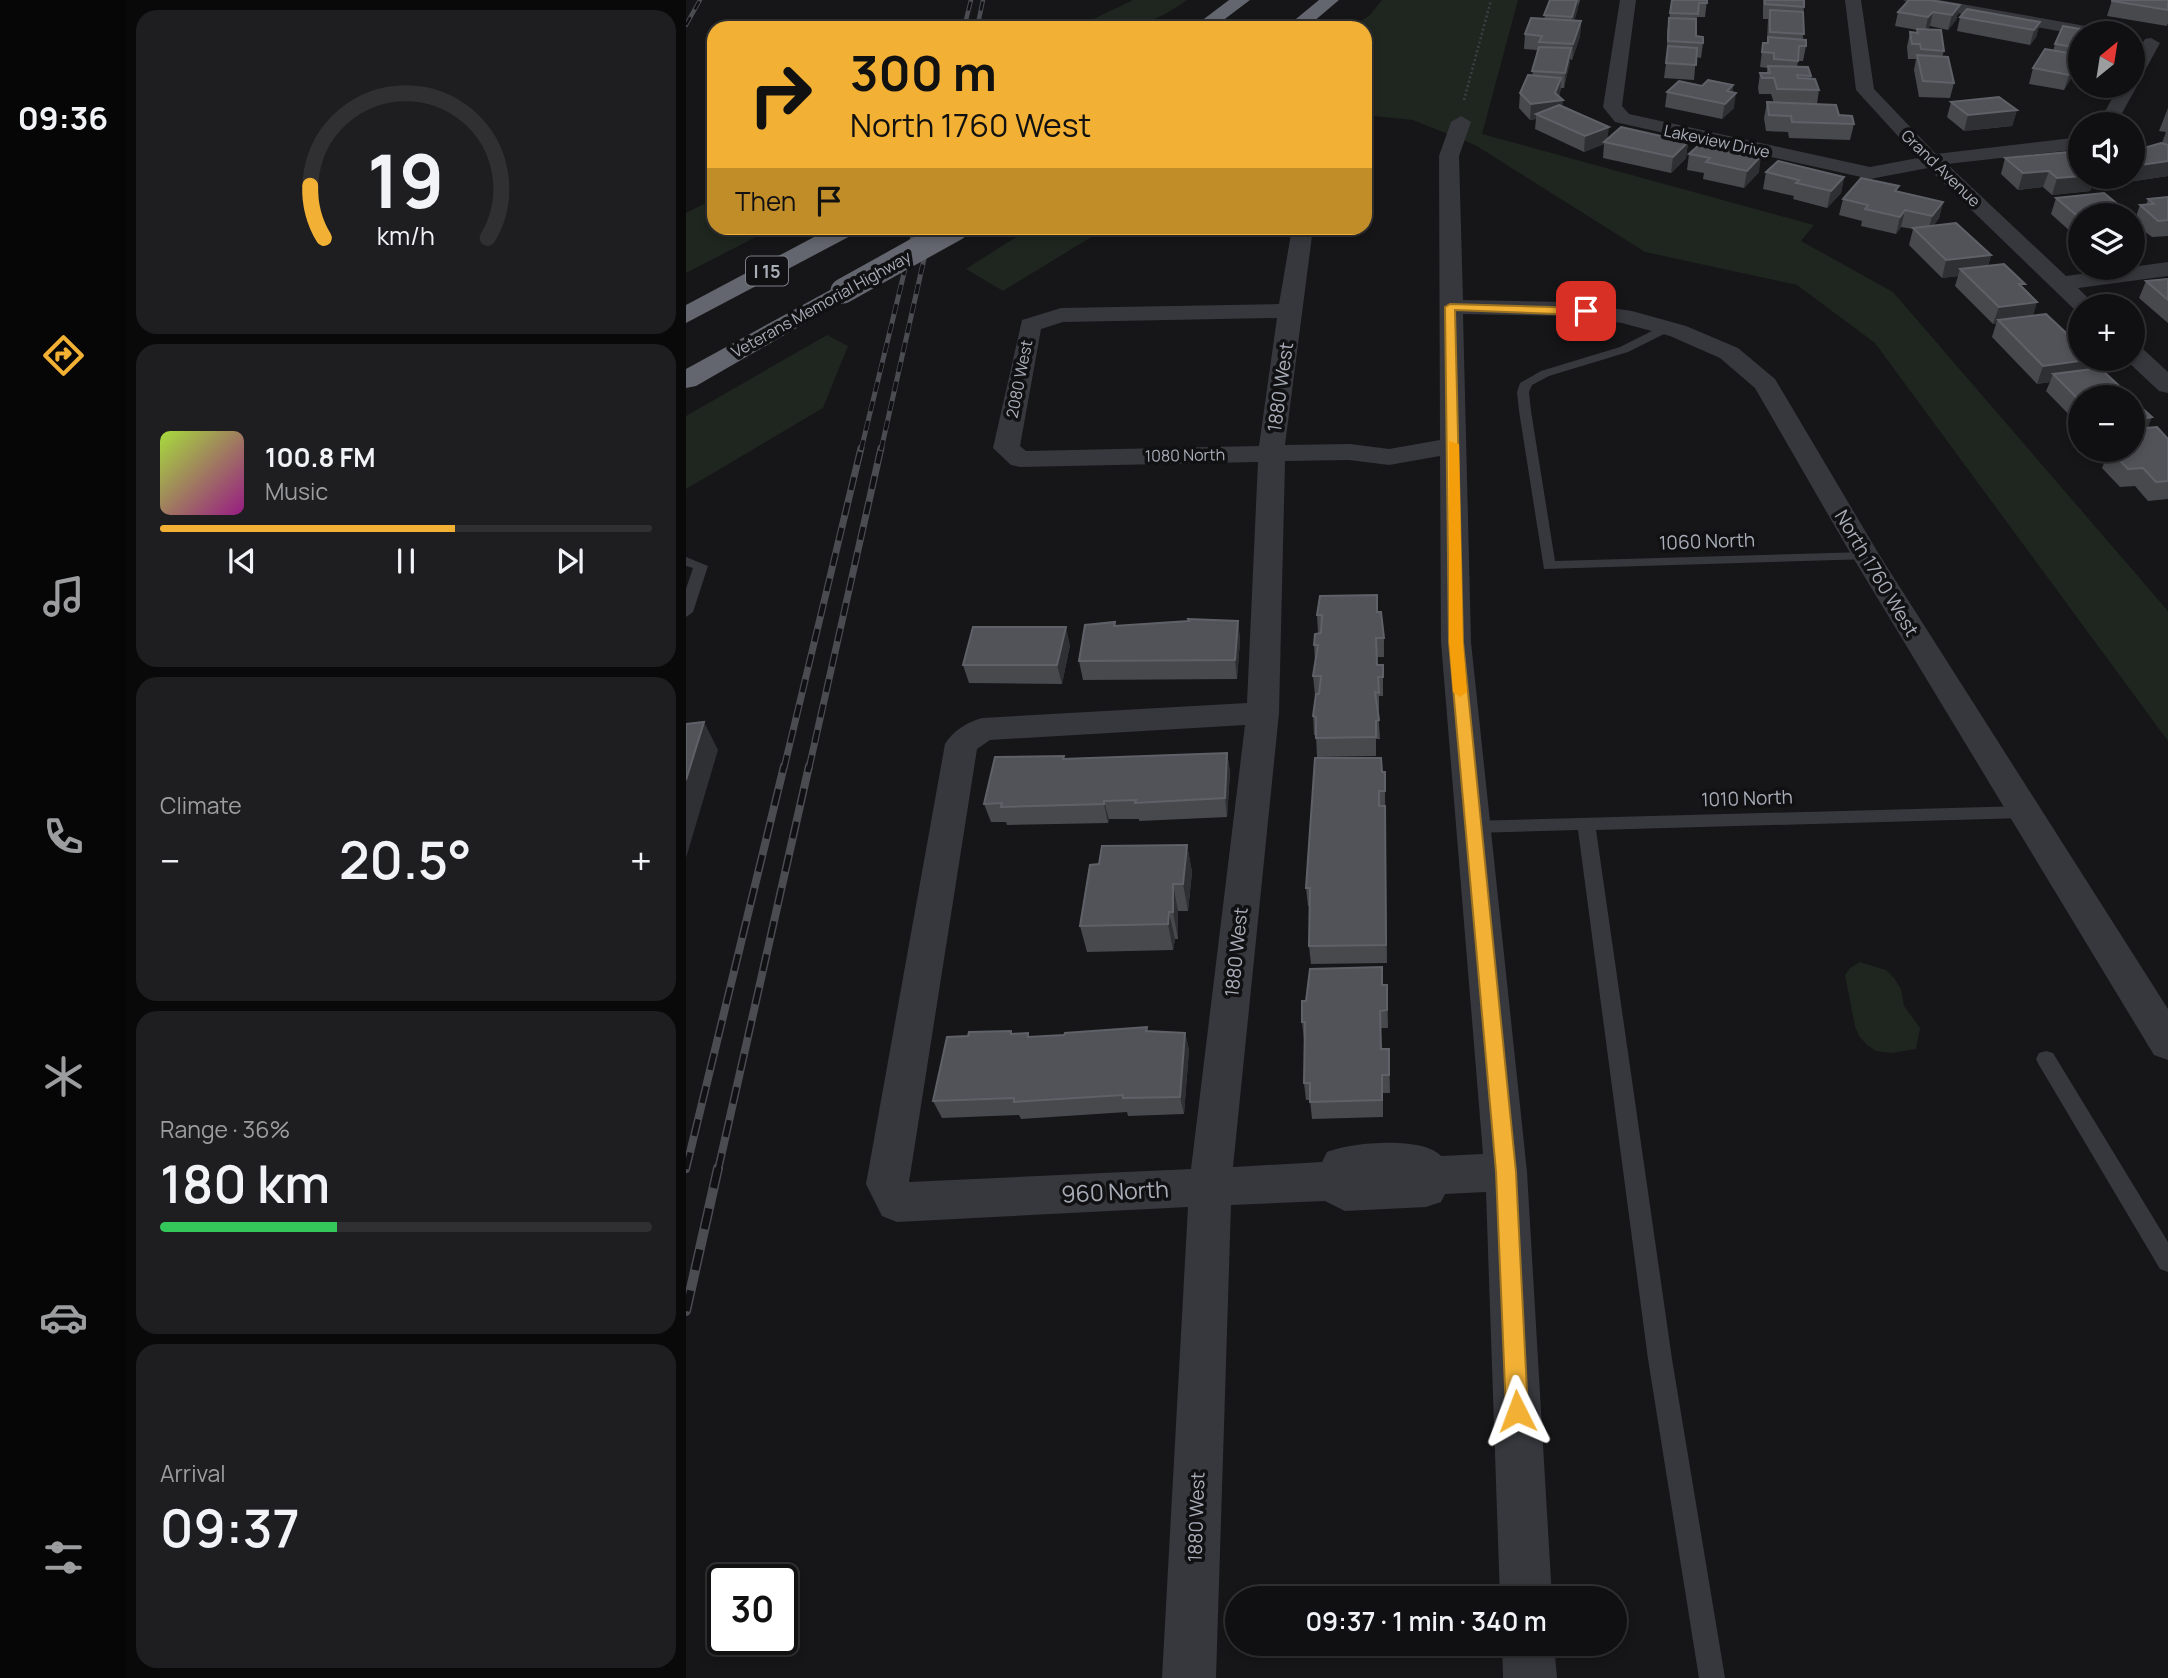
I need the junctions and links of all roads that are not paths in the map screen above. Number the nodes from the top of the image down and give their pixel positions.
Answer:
1 (1241, 0) edge
2 (1329, 0) edge
3 (1628, 0) edge
4 (1853, 0) edge
5 (1911, 0) edge
6 (2064, 8) dead end
7 (1211, 21) edge
8 (1303, 21) edge
9 (2053, 25) junction
10 (2068, 28) edge
11 (1461, 122) road end
12 (2068, 144) edge
13 (1932, 160) junction
14 (835, 235) edge
15 (943, 235) edge
16 (1301, 235) edge
17 (2168, 269) edge
18 (2061, 284) junction
19 (2071, 294) edge
20 (1450, 307) junction
21 (1291, 312) junction
22 (686, 316) edge
23 (1666, 328) junction
24 (2145, 363) edge
25 (686, 380) edge
26 (2165, 380) edge
27 (1437, 448) junction
28 (1271, 453) junction
29 (1020, 459) joint
30 (1866, 556) junction
31 (686, 561) edge
32 (686, 612) edge
33 (1263, 713) junction
34 (2024, 811) junction
35 (1586, 824) junction
36 (1471, 827) junction
37 (2168, 1043) edge
38 (2046, 1059) dead end
39 (1506, 1172) junction
40 (1210, 1187) junction
41 (2168, 1262) edge
42 (1525, 1586) edge
43 (1529, 1656) edge
44 (1189, 1678) edge
45 (1530, 1678) edge
46 (1712, 1678) edge

1 - 7 highway
2 - 8 highway
3 - 13 street, Lakeview Drive
4 - 13 street, Grand Avenue
5 - 9 street
6 - 9 street
9 - 10 street
11 - 20 street
12 - 13 street
13 - 18 street, Grand Avenue
14 - 22 highway, I 15
15 - 25 highway, Veterans Memorial Highway, bridge
16 - 21 street, 1880 West
17 - 18 street
18 - 19 street, Grand Avenue
20 - 23 street, North 1760 West
20 - 27 street
21 - 28 street, 1880 West
21 - 29 street, 2080 West
23 - 30 street, North 1760 West
23 - 30 lane, 1060 North
24 - 26 street
27 - 28 street, 1080 North
27 - 36 street
28 - 29 street, 1080 North
28 - 33 street, 1880 West
30 - 34 street, North 1760 West
31 - 32 lane
33 - 40 street, 1880 West
33 - 40 street, 960 North
34 - 35 lane, 1010 North
34 - 37 street, North 1760 West
35 - 36 lane, 1010 North
35 - 46 lane
36 - 39 street
38 - 41 lane
39 - 40 street, 960 North
39 - 42 street
40 - 44 street, 1880 West
43 - 45 street

